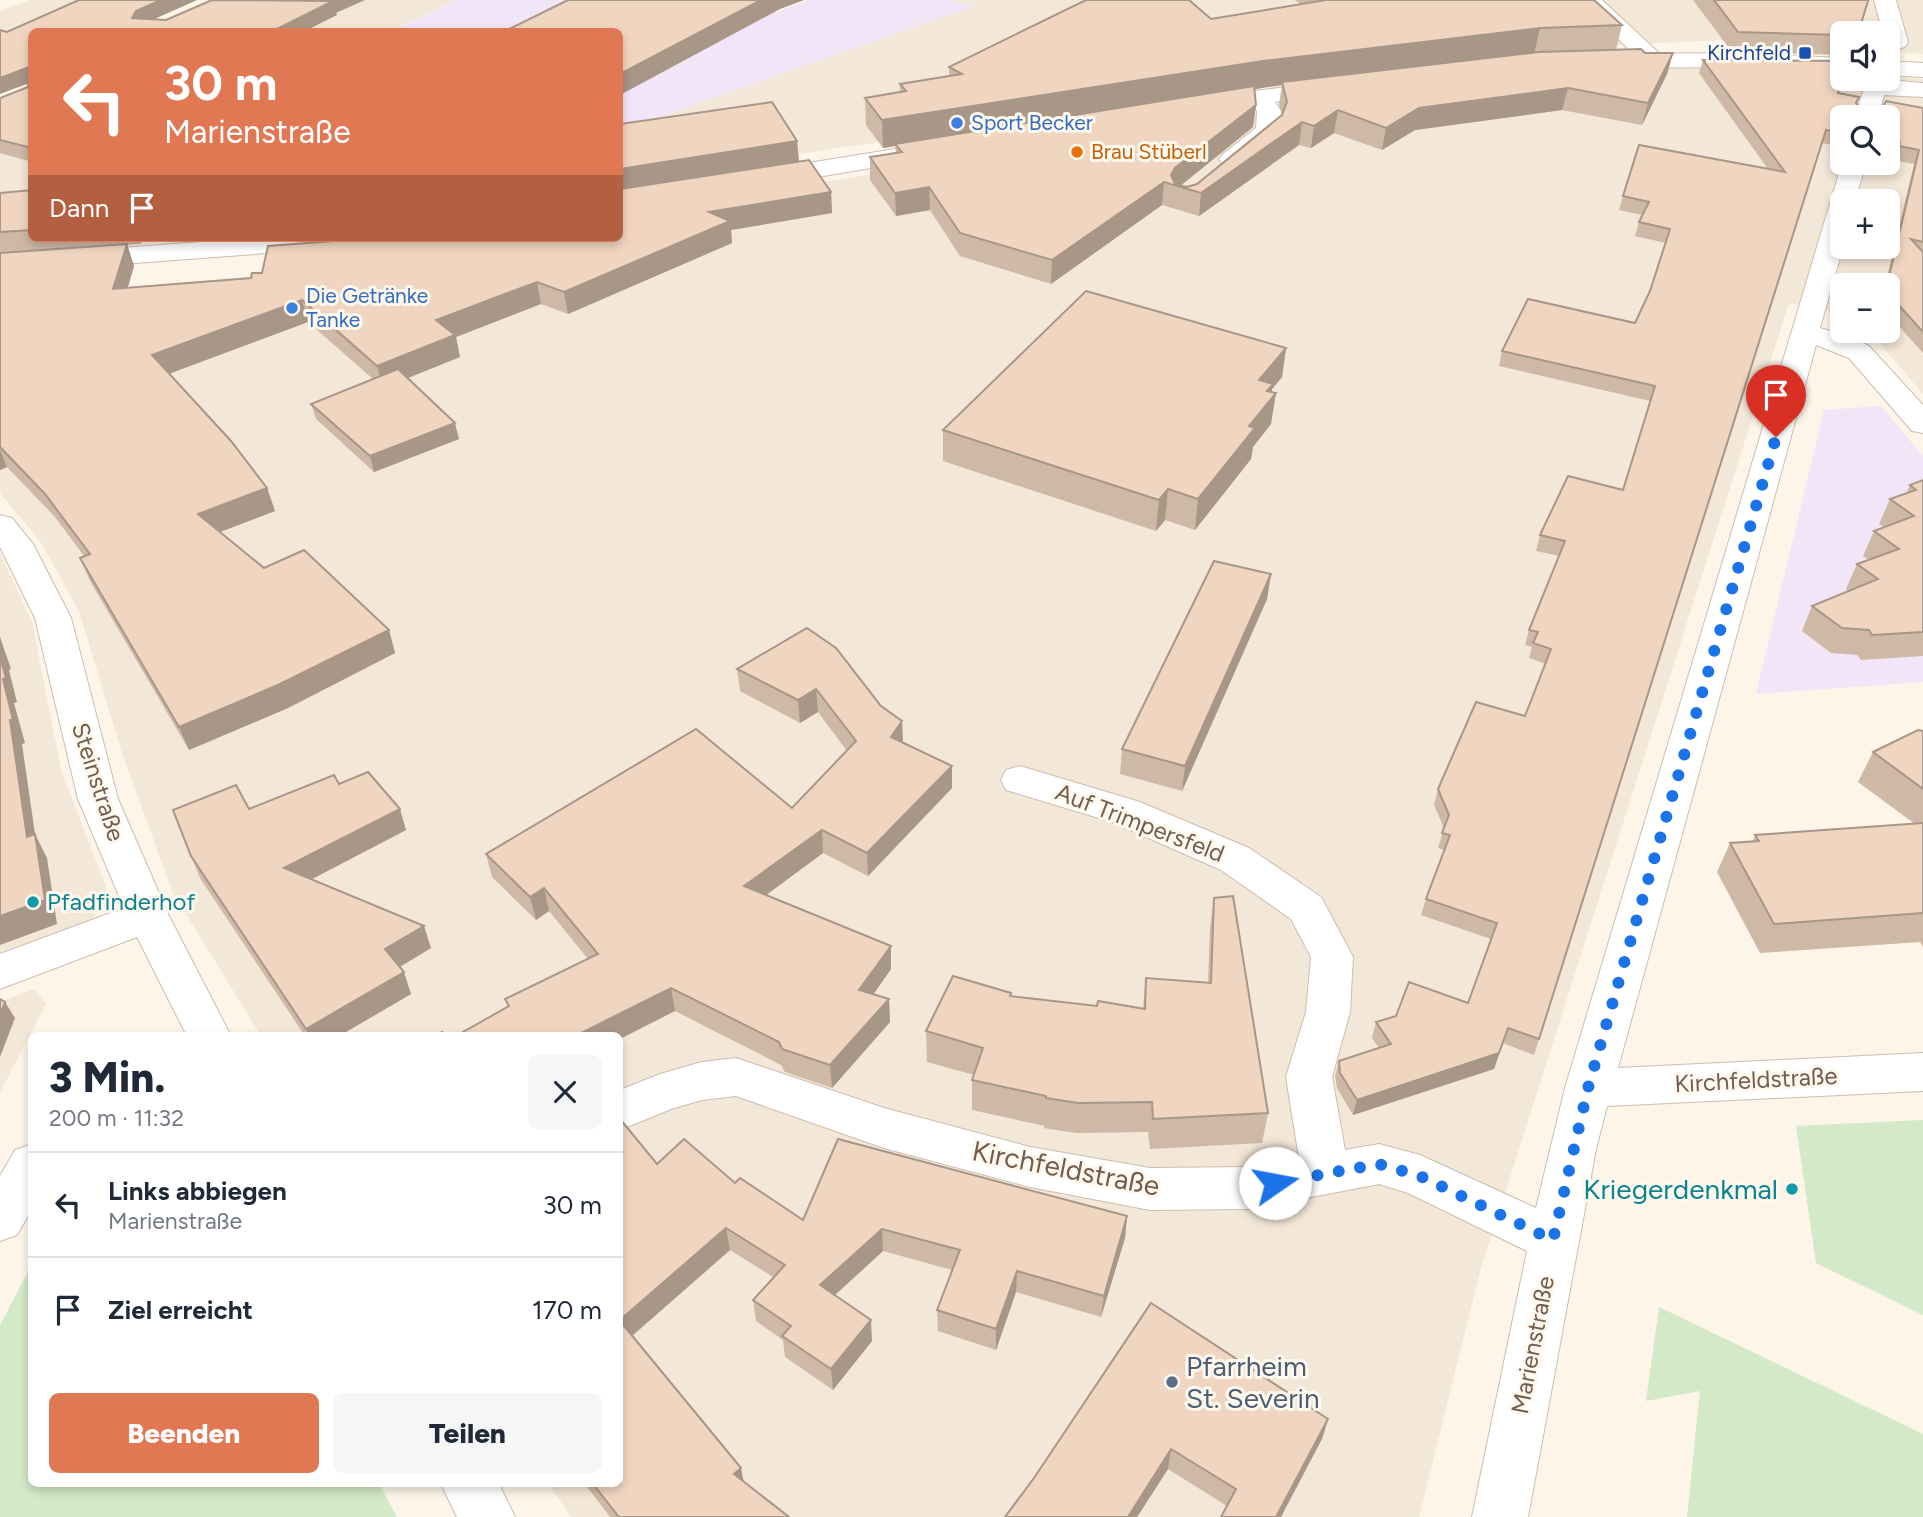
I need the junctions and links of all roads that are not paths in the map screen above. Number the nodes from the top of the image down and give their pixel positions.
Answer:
1 (1590, 0) edge
2 (1885, 0) edge
3 (1891, 21) edge
4 (1653, 60) junction
5 (1600, 62) edge
6 (1830, 65) edge
7 (1900, 69) edge
8 (1923, 70) edge
9 (1356, 84) edge
10 (1923, 90) edge
11 (1260, 97) junction
12 (1869, 105) edge
13 (1178, 111) edge
14 (946, 148) edge
15 (1216, 173) edge
16 (1850, 175) edge
17 (742, 181) edge
18 (309, 242) edge
19 (0, 265) edge
20 (1805, 333) junction
21 (1923, 424) edge
22 (0, 525) edge
23 (1020, 780) dead end
24 (148, 916) junction
25 (0, 972) edge
26 (206, 1032) edge
27 (1923, 1072) edge
28 (1588, 1088) junction
29 (623, 1110) edge
30 (28, 1171) edge
31 (1325, 1172) junction
32 (0, 1220) edge
33 (1553, 1240) junction
34 (470, 1487) edge
35 (487, 1517) edge
36 (1500, 1517) edge

1 - 4 street
2 - 3 street
4 - 5 street
4 - 6 street
7 - 8 street
9 - 11 street
10 - 12 street
11 - 13 street
11 - 15 street
14 - 17 street
16 - 20 street, Marienstraße
18 - 19 street
20 - 21 street
20 - 28 street, Marienstraße
22 - 24 street, Steinstraße
23 - 31 street, Auf Trimpersfeld
24 - 25 street
24 - 26 street, Steinstraße
27 - 28 street, Kirchfeldstraße
28 - 33 street, Marienstraße
29 - 31 street, Kirchfeldstraße
30 - 32 street
31 - 33 street, Kirchfeldstraße
33 - 36 street, Marienstraße
34 - 35 street

